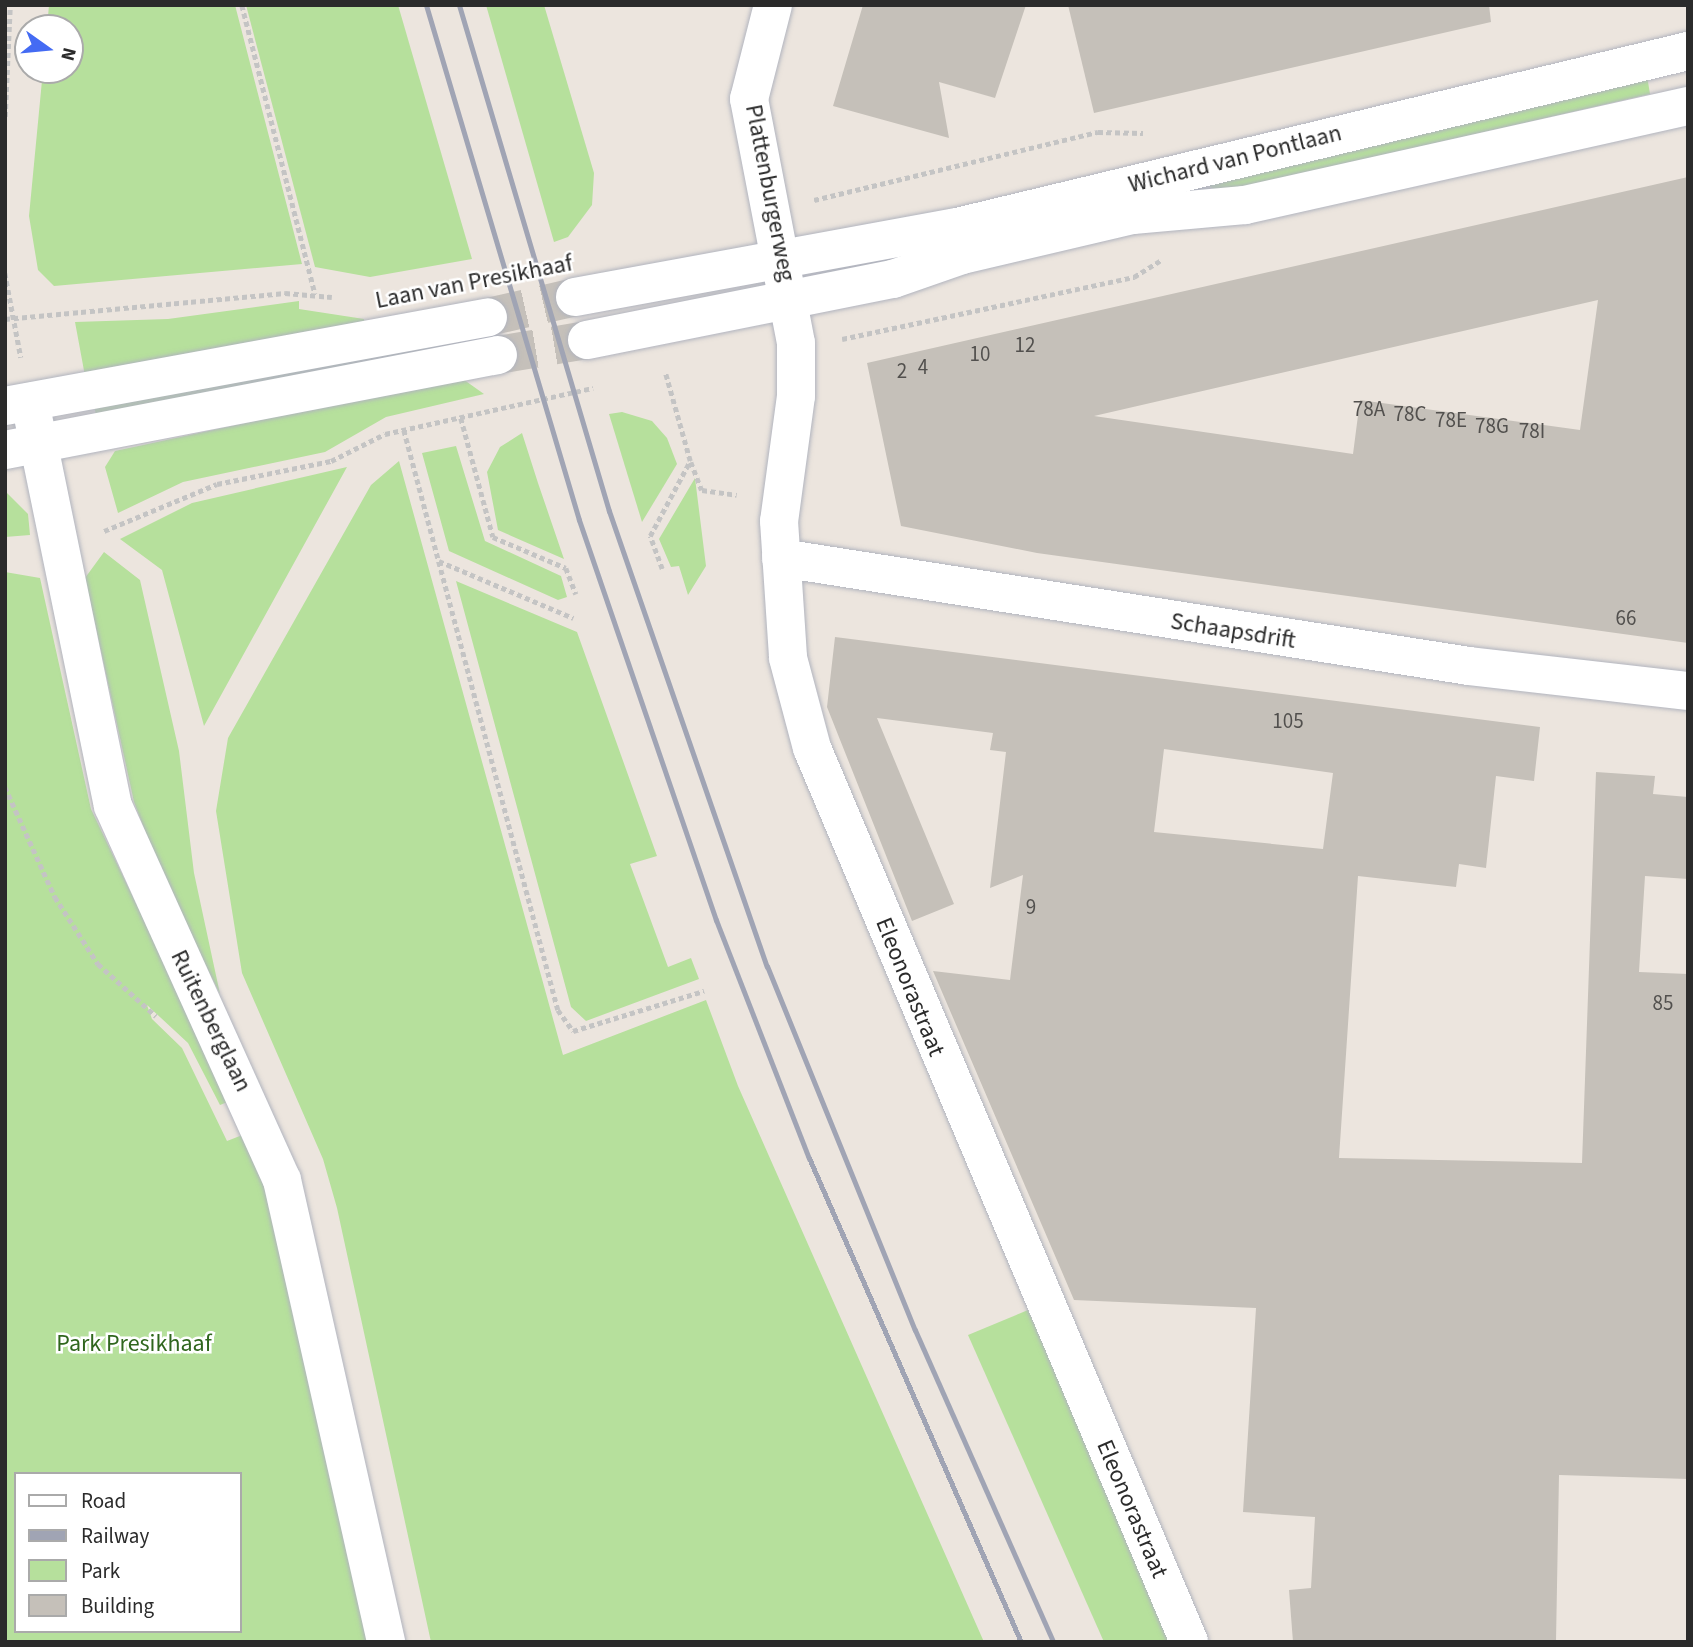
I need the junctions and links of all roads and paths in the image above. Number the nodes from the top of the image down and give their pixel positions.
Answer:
1 (9, 5) edge
2 (242, 5) edge
3 (774, 5) edge
4 (1688, 51) edge
5 (1688, 106) edge
6 (5, 117) edge
7 (1167, 256) dead end
8 (781, 258) junction
9 (548, 268) dead end
10 (5, 273) edge
11 (495, 279) dead end
12 (315, 294) junction
13 (575, 298) tunnel mouth
14 (338, 299) dead end
15 (791, 300) junction
16 (13, 317) junction
17 (488, 317) tunnel mouth
18 (5, 319) edge
19 (587, 340) tunnel mouth
20 (796, 343) junction
21 (498, 355) tunnel mouth
22 (677, 369) dead end
23 (665, 372) junction
24 (651, 375) dead end
25 (597, 387) dead end
26 (18, 404) edge
27 (461, 418) junction
28 (404, 430) junction
29 (22, 447) edge
30 (690, 461) junction
31 (782, 501) junction
32 (60, 549) junction
33 (780, 558) junction
34 (439, 561) junction
35 (662, 569) dead end
36 (576, 594) dead end
37 (573, 618) dead end
38 (1688, 691) edge
39 (5, 787) edge
40 (704, 991) dead end
41 (168, 1026) dead end
42 (386, 1642) edge
43 (1189, 1642) edge

1 - 6 path
2 - 12 path
3 - 8 street, Plattenburgerweg
4 - 8 street, Wichard van Pontlaan
5 - 15 street, Wichard van Pontlaan
7 - 20 path
8 - 13 street, Laan van Presikhaaf
8 - 15 street, Plattenburgerweg
9 - 11 path, Laan van Presikhaaf
10 - 16 path
12 - 14 path, Laan van Presikhaaf
12 - 16 path, Laan van Presikhaaf
15 - 19 street
15 - 20 street, Eleonorastraat
16 - 18 path, Laan van Presikhaaf
17 - 26 street, Laan van Presikhaaf
20 - 31 street, Eleonorastraat
21 - 29 street
22 - 23 path
23 - 24 path
23 - 30 path
25 - 27 path
26 - 29 street, Ruitenberglaan
27 - 28 path
27 - 36 path
28 - 32 path
28 - 34 path
29 - 32 street, Ruitenberglaan
30 - 31 path
30 - 35 path
31 - 33 street, Eleonorastraat
32 - 42 street, Ruitenberglaan
33 - 38 street, Schaapsdrift
33 - 43 street, Eleonorastraat
34 - 37 path
34 - 40 path
39 - 41 path

